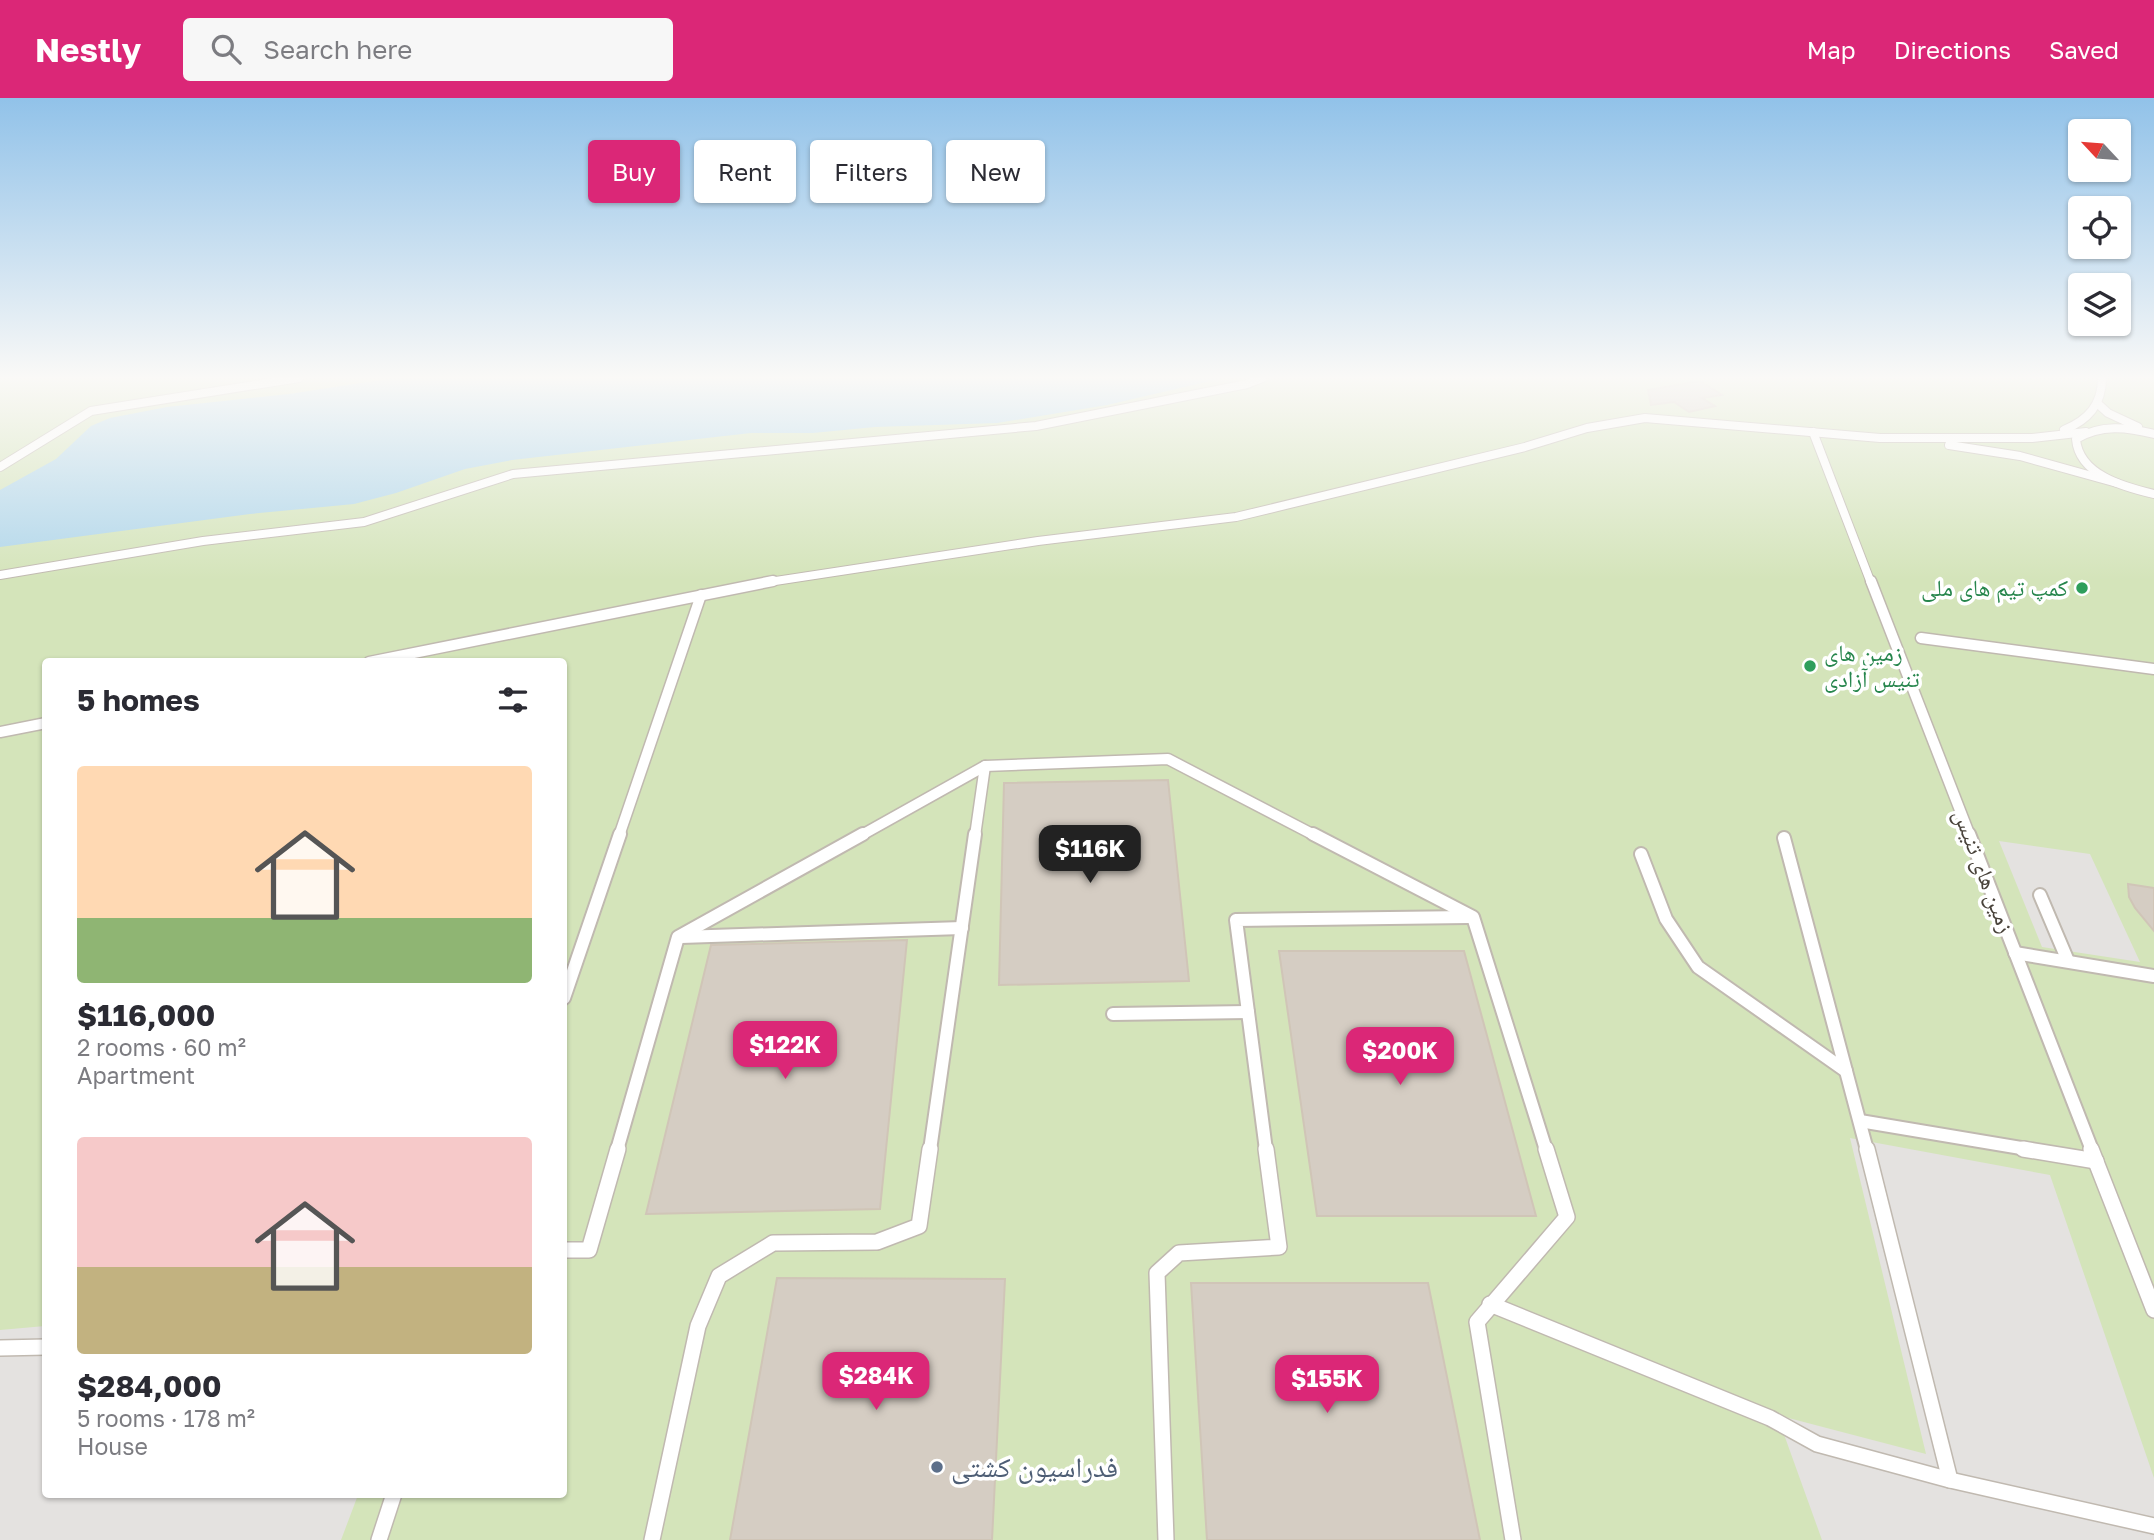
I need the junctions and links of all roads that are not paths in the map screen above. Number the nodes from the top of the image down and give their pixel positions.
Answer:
1 (35, 445) edge
2 (826, 445) edge
3 (1531, 445) edge
4 (1818, 445) edge
5 (1952, 445) edge
6 (2075, 445) edge
7 (0, 467) edge
8 (2117, 483) junction
9 (2154, 494) edge
10 (0, 575) edge
11 (701, 595) junction
12 (1921, 638) dead end
13 (389, 658) edge
14 (2154, 669) edge
15 (42, 724) edge
16 (0, 732) edge
17 (985, 766) junction
18 (1784, 838) dead end
19 (1641, 854) dead end
20 (2040, 895) dead end
21 (1473, 917) junction
22 (962, 928) junction
23 (678, 937) junction
24 (2015, 953) junction
25 (2068, 961) junction
26 (2154, 976) edge
27 (567, 990) edge
28 (1248, 1012) junction
29 (1113, 1014) dead end
30 (1846, 1071) junction
31 (1860, 1121) junction
32 (2096, 1161) junction
33 (567, 1250) edge
34 (1490, 1304) junction
35 (2154, 1310) edge
36 (42, 1347) edge
37 (0, 1348) edge
38 (1950, 1480) junction
39 (393, 1498) edge
40 (2154, 1526) edge
41 (379, 1540) edge
42 (652, 1540) edge
43 (1166, 1540) edge
44 (1513, 1540) edge

1 - 7 lane
2 - 10 lane
3 - 11 lane
4 - 24 lane, زمین های تنیس
5 - 8 lane
6 - 8 lane
8 - 9 lane
11 - 13 lane
11 - 27 lane
12 - 14 lane
15 - 16 lane
17 - 21 lane
17 - 22 lane
17 - 23 lane
18 - 30 lane
19 - 30 lane
20 - 25 lane
21 - 28 lane
21 - 34 lane
22 - 23 lane
22 - 42 lane
23 - 33 lane
24 - 25 lane
24 - 32 lane, زمین های تنیس
25 - 26 lane
28 - 29 lane
28 - 43 lane
30 - 31 lane
31 - 32 lane
31 - 38 lane
32 - 35 lane, زمین های تنیس
34 - 38 lane
34 - 44 lane
36 - 37 lane
38 - 40 lane
39 - 41 lane

